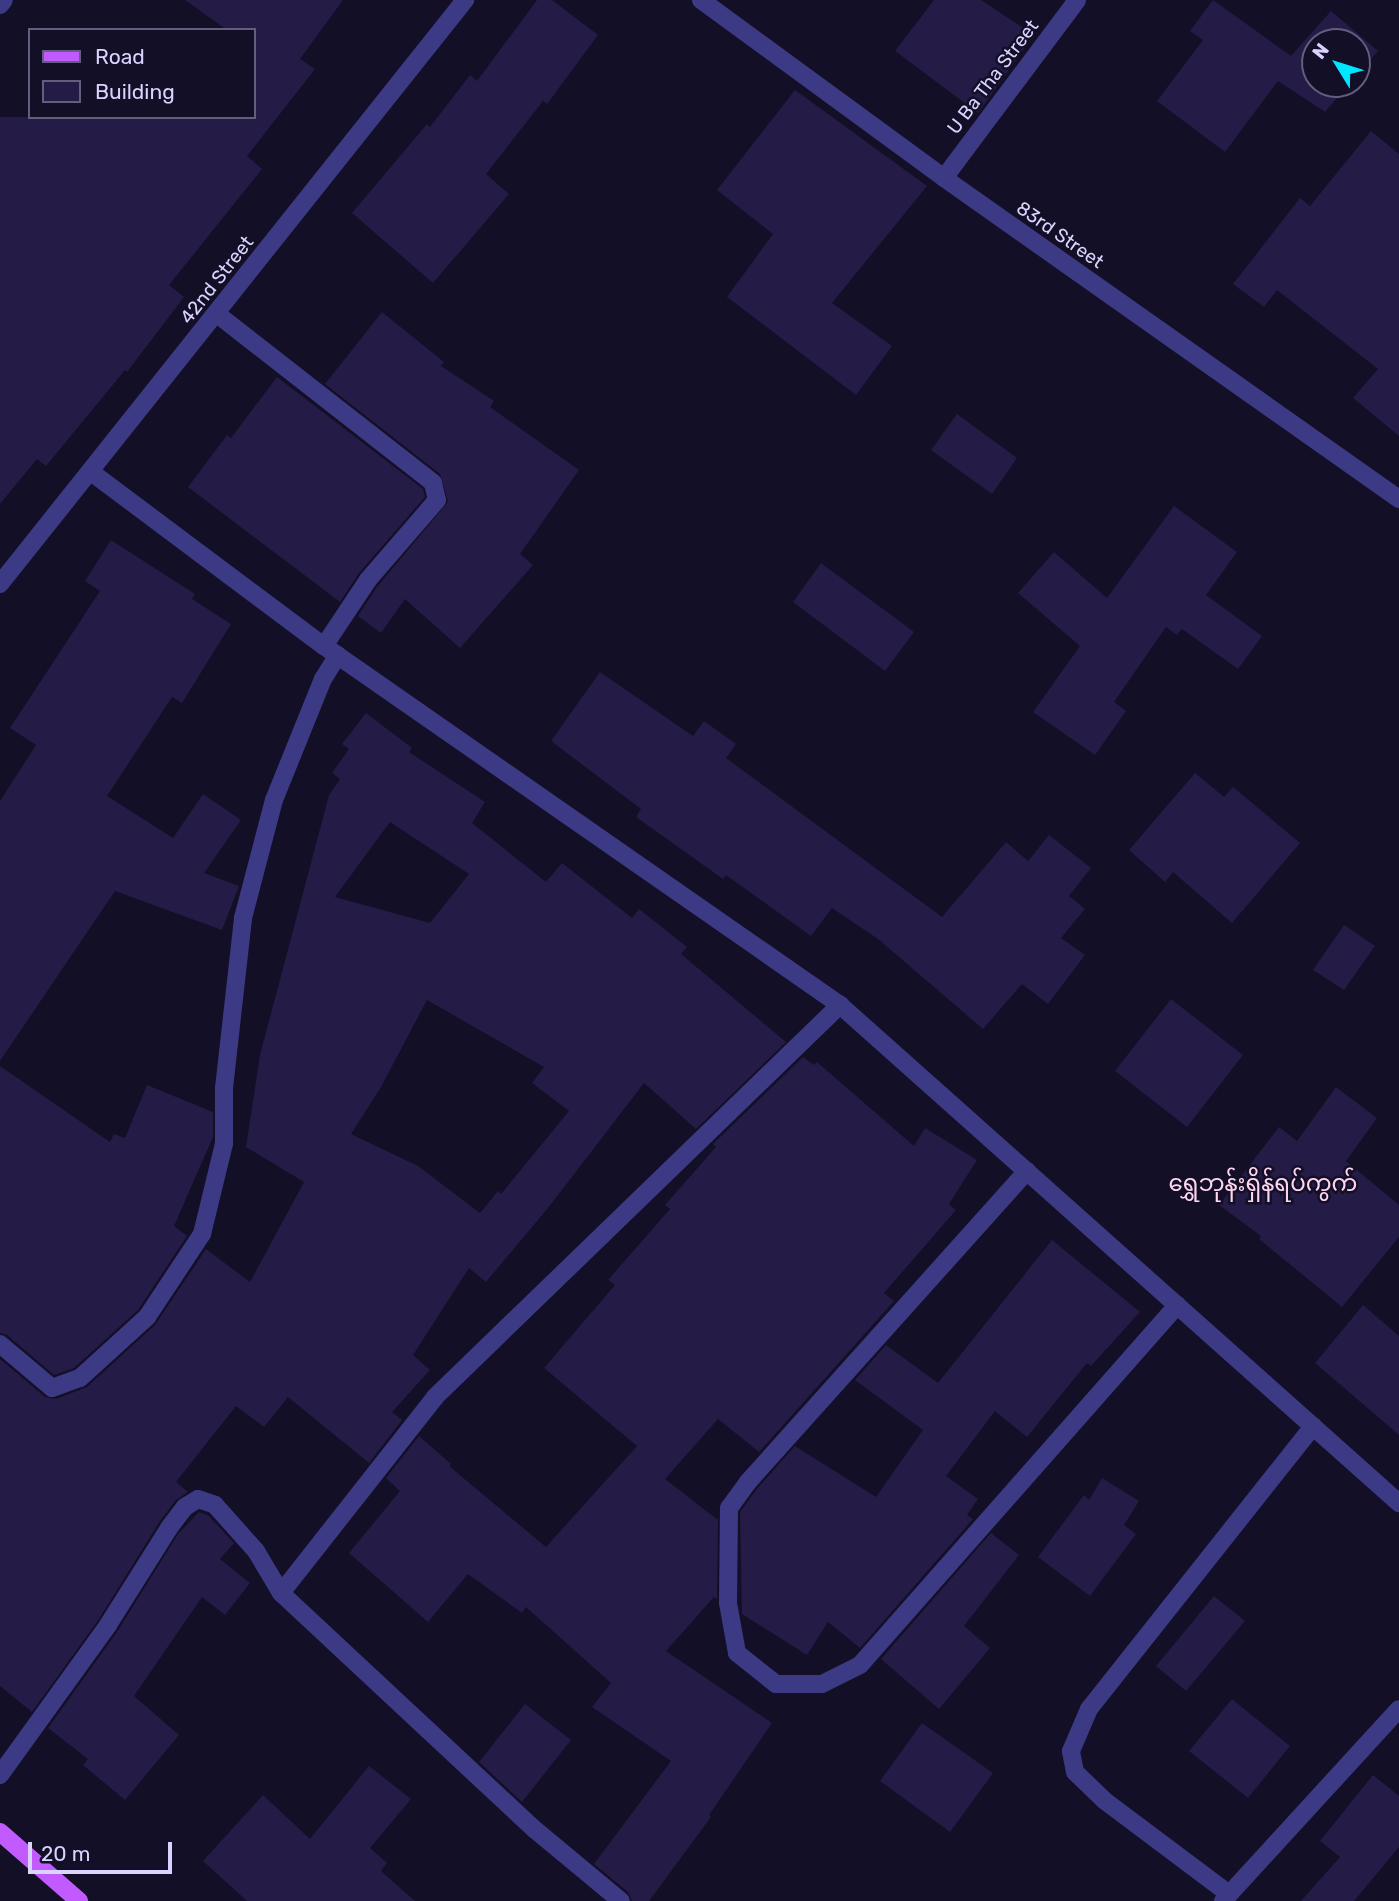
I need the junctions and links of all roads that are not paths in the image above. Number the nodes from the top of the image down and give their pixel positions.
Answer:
1 (4, 0) edge
2 (465, 0) edge
3 (701, 0) edge
4 (1077, 0) edge
5 (0, 5) edge
6 (944, 178) junction
7 (217, 314) junction
8 (91, 472) junction
9 (1397, 494) edge
10 (0, 583) edge
11 (331, 651) junction
12 (840, 1005) junction
13 (1027, 1171) junction
14 (1177, 1305) junction
15 (0, 1344) edge
16 (1313, 1426) junction
17 (1399, 1503) edge
18 (281, 1593) junction
19 (1399, 1709) edge
20 (0, 1775) edge
21 (0, 1832) edge
22 (1226, 1897) edge
23 (79, 1901) edge
24 (621, 1901) edge

1 - 5 street
2 - 7 street, 42nd Street
3 - 6 street, 83rd Street
4 - 6 street, U Ba Tha Street
6 - 9 street, 83rd Street
7 - 8 street, 42nd Street
7 - 11 street
8 - 10 street, 42nd Street
8 - 11 street
11 - 12 street
11 - 15 street
12 - 13 street
12 - 18 street
13 - 14 street
13 - 14 street
14 - 16 street
16 - 17 street
16 - 22 street
18 - 20 street
18 - 24 street
19 - 22 street
21 - 23 main road

